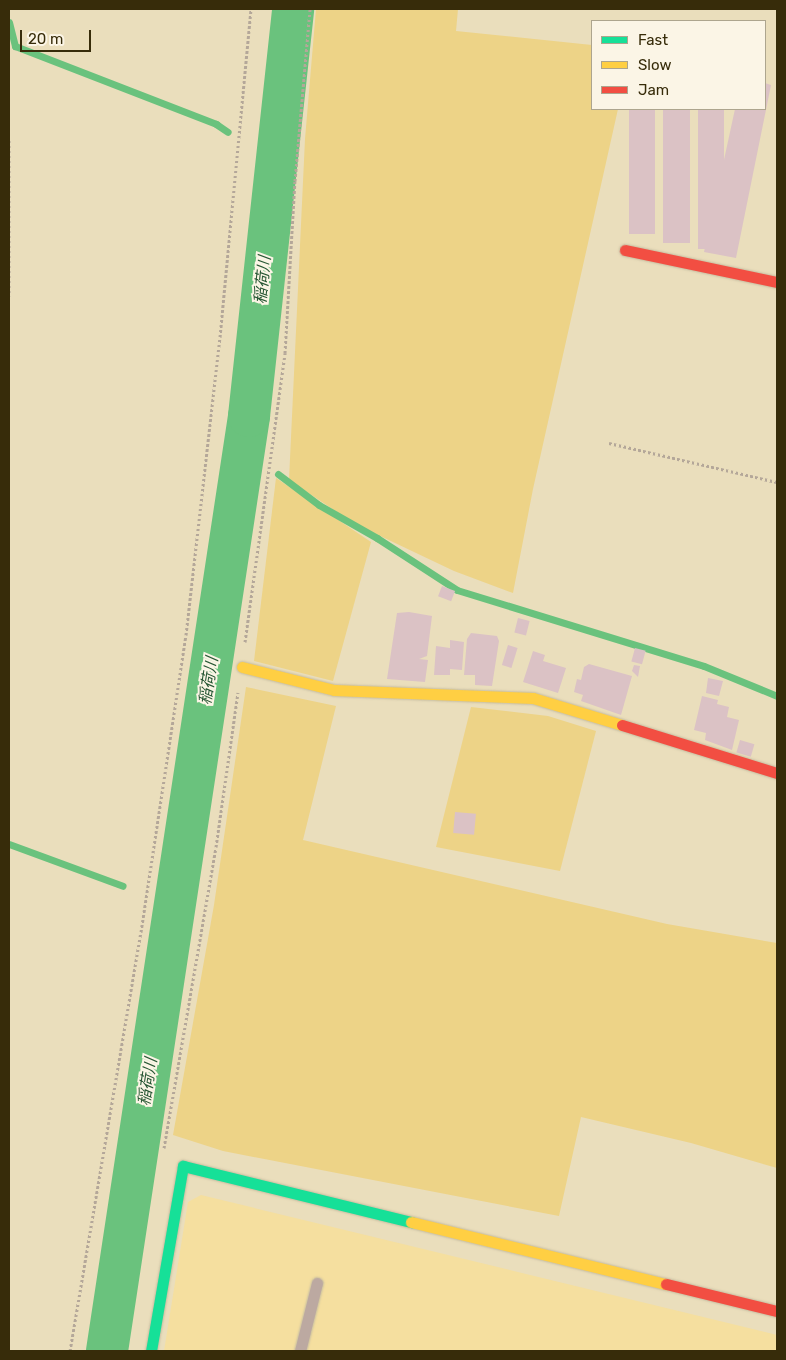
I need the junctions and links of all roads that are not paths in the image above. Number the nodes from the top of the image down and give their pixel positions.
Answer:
1 (625, 250) dead end
2 (777, 282) edge
3 (242, 667) dead end
4 (777, 773) edge
5 (317, 1283) dead end
6 (777, 1311) edge
7 (151, 1351) edge
8 (300, 1351) edge

1 - 2 street
3 - 4 street
5 - 8 lane
6 - 7 street

